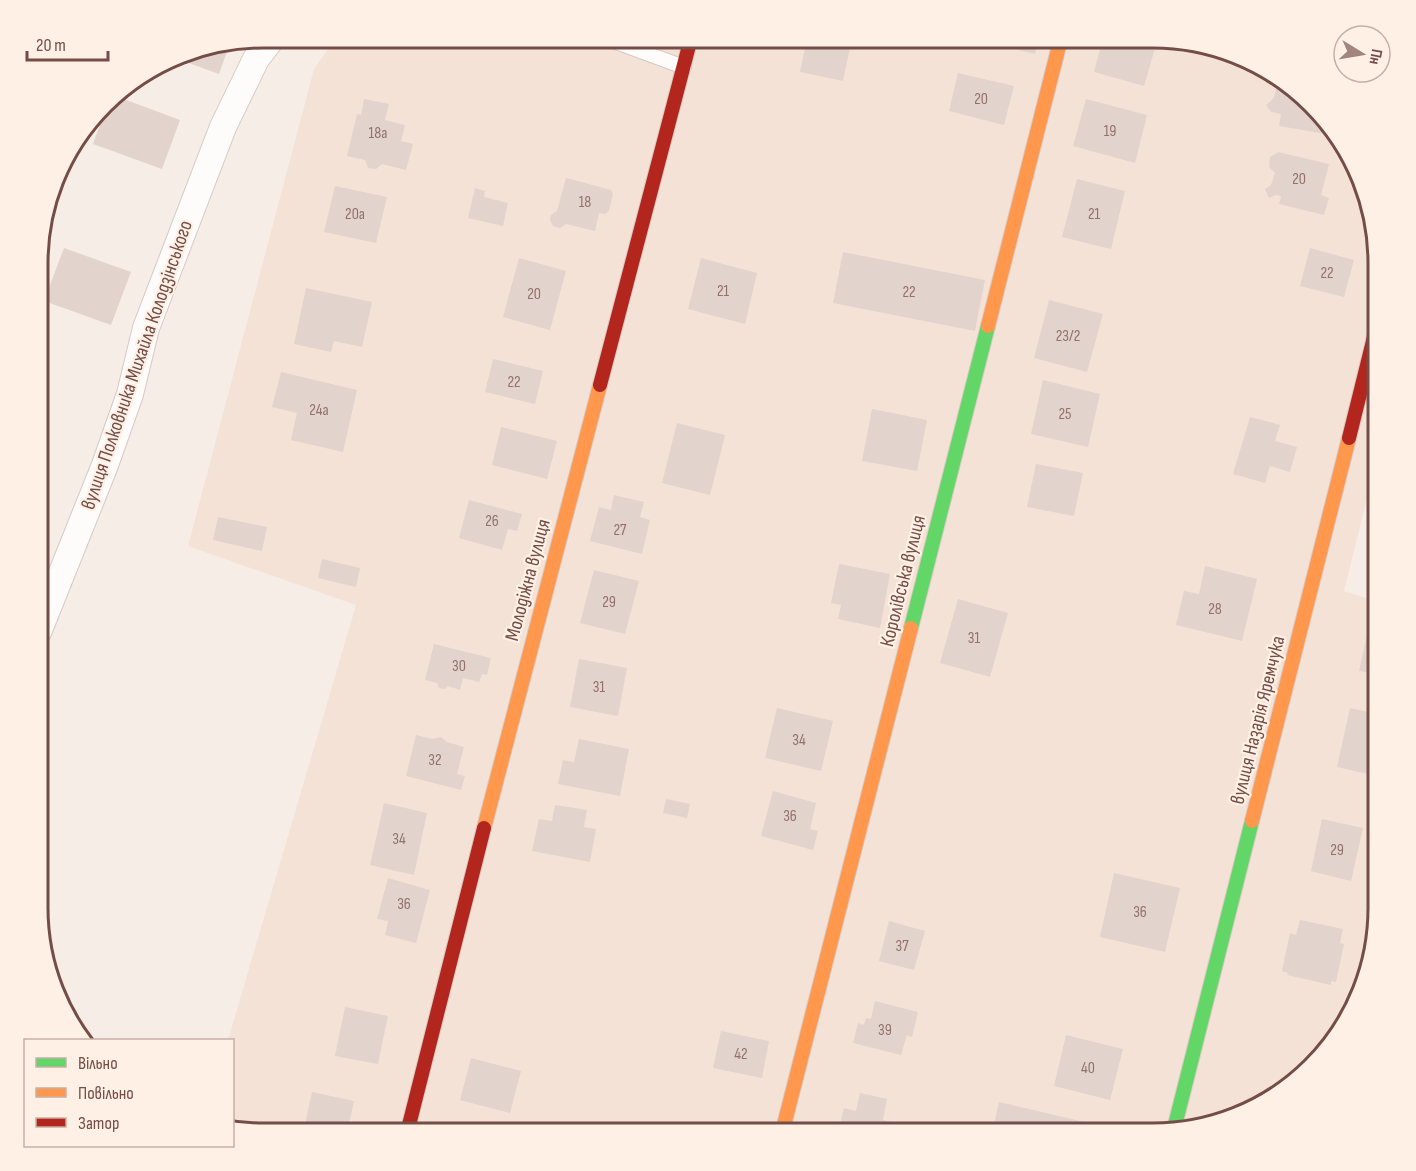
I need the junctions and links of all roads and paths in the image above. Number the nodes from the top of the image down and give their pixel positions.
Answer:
1 (264, 48) edge
2 (632, 48) edge
3 (689, 48) edge
4 (1058, 48) edge
5 (684, 67) junction
6 (1368, 361) edge
7 (48, 608) edge
8 (1176, 1122) edge
9 (410, 1123) edge
10 (785, 1123) edge

1 - 7 street, вулиця Полковника Михайла Колодзінського
2 - 5 lane
3 - 5 street, Молодіжна вулиця
4 - 10 street, Королівська вулиця
5 - 9 street, Молодіжна вулиця
6 - 8 street, вулиця Назарія Яремчука

